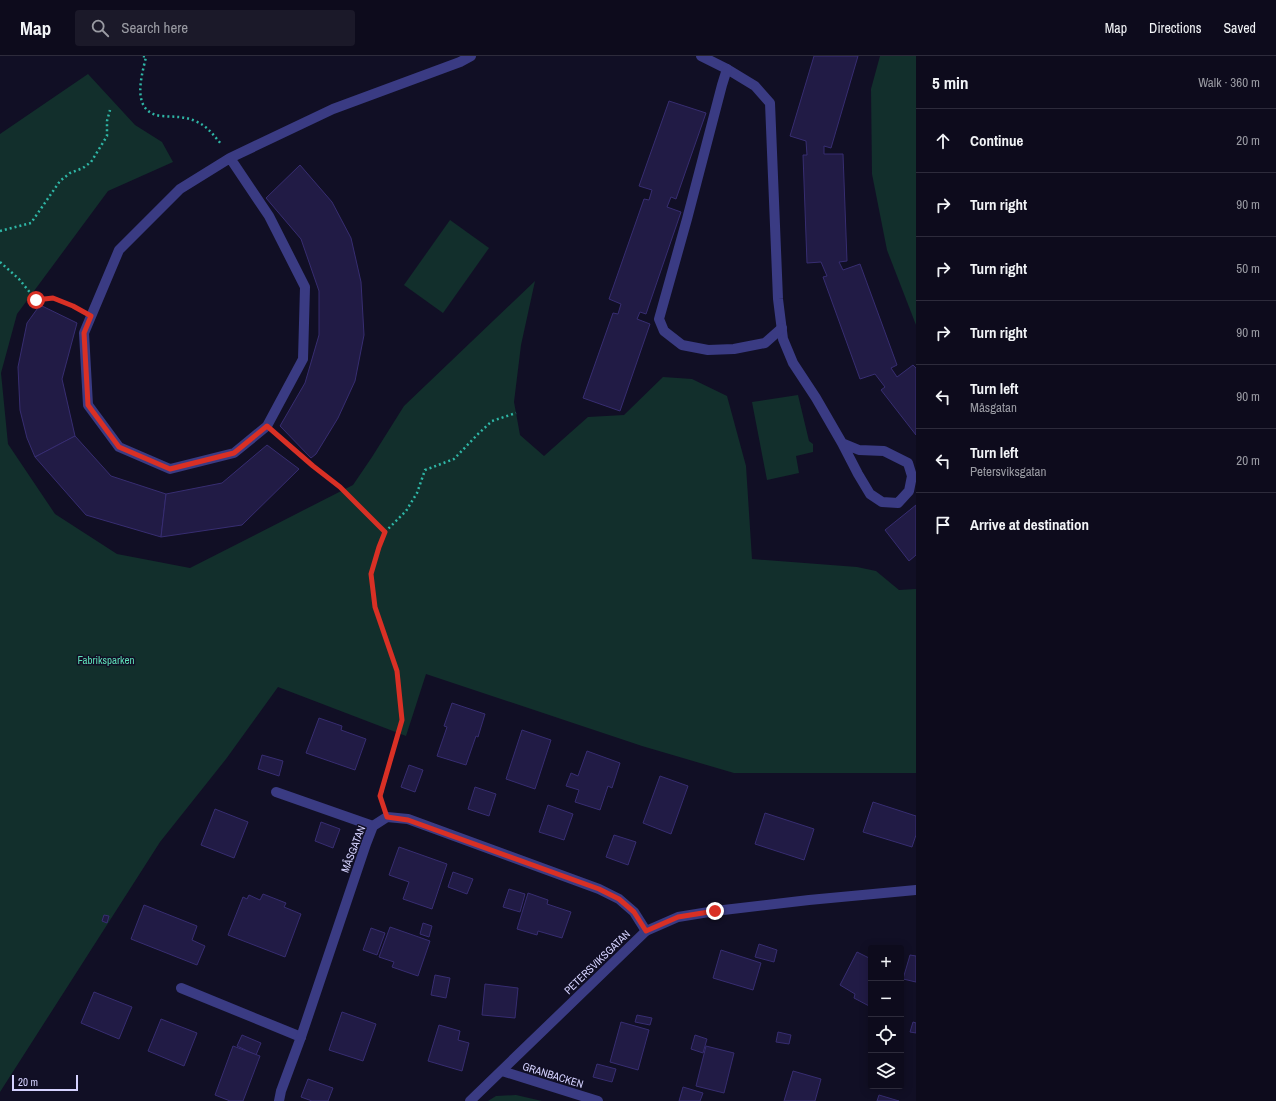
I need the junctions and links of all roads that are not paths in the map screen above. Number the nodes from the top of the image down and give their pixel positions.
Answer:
1 (471, 56) edge
2 (701, 56) edge
3 (727, 69) junction
4 (230, 158) junction
5 (782, 328) junction
6 (842, 443) junction
7 (276, 792) dead end
8 (373, 826) junction
9 (916, 890) edge
10 (646, 931) junction
11 (181, 988) dead end
12 (301, 1037) junction
13 (502, 1071) junction
14 (280, 1101) edge
15 (470, 1101) edge
16 (598, 1101) edge

1 - 4 street
2 - 3 street
3 - 5 street
3 - 5 street
4 - 4 street
5 - 6 street
6 - 6 street
7 - 8 street
8 - 10 street, MÅSGATAN
8 - 12 street, MÅSGATAN
9 - 10 street, PETERSVIKSGATAN
10 - 13 street, PETERSVIKSGATAN
11 - 12 street
12 - 14 street, MÅSGATAN
13 - 15 street, PETERSVIKSGATAN
13 - 16 street, GRANBACKEN

